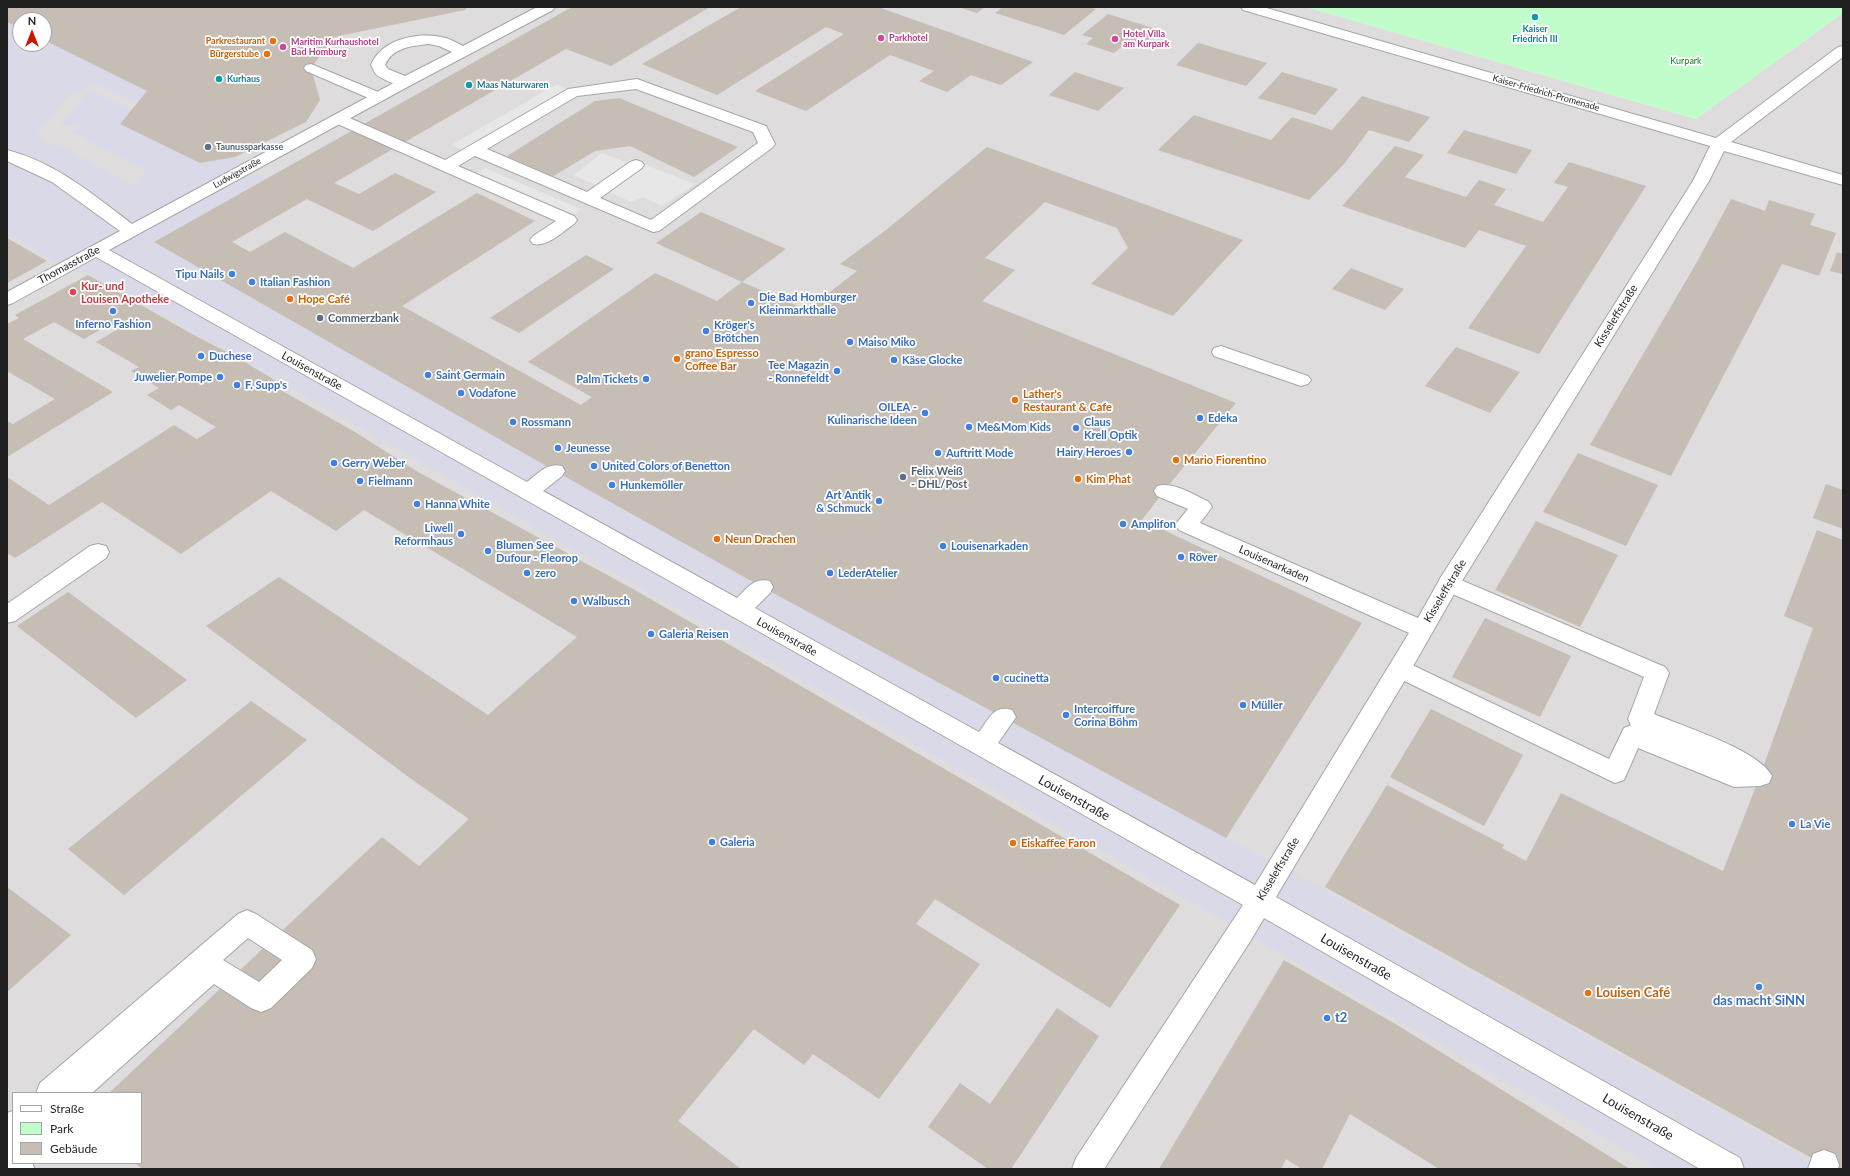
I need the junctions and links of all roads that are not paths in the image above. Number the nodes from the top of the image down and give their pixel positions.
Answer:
1 (548, 7) edge
2 (1248, 7) edge
3 (1843, 50) edge
4 (463, 52) junction
5 (311, 68) dead end
6 (406, 82) junction
7 (378, 97) junction
8 (339, 119) junction
9 (1720, 143) junction
10 (474, 149) junction
11 (7, 155) edge
12 (636, 165) dead end
13 (446, 166) junction
14 (1843, 180) edge
15 (588, 199) junction
16 (132, 232) junction
17 (539, 240) dead end
18 (96, 250) junction
19 (7, 299) edge
20 (1221, 352) dead end
21 (1301, 380) dead end
22 (555, 472) dead end
23 (1164, 491) dead end
24 (528, 492) junction
25 (98, 552) dead end
26 (1449, 583) junction
27 (762, 587) dead end
28 (739, 610) junction
29 (7, 615) edge
30 (1422, 630) junction
31 (1400, 669) junction
32 (1004, 717) dead end
33 (982, 746) junction
34 (1256, 907) junction
35 (51, 1092) edge
36 (72, 1092) edge
37 (1087, 1169) edge
38 (1730, 1169) edge

1 - 4 street, Ludwigstraße
2 - 9 street, Kaiser-Friedrich-Promenade
3 - 9 street, Kisseleffstraße
4 - 6 street, Ludwigstraße
4 - 6 street
5 - 7 street
6 - 7 street, Ludwigstraße
7 - 8 street, Ludwigstraße
8 - 13 street
8 - 16 street, Ludwigstraße
9 - 14 street, Kaiser-Friedrich-Promenade
9 - 26 street, Kisseleffstraße
10 - 13 street
10 - 15 street
10 - 15 street
11 - 16 street
12 - 15 street
13 - 17 street
16 - 18 street, Thomasstraße
18 - 19 street, Thomasstraße
18 - 24 street, Louisenstraße
20 - 21 street
22 - 24 street
23 - 30 street, Louisenarkaden
24 - 28 street, Louisenstraße
25 - 29 street
26 - 30 street, Kisseleffstraße
26 - 31 street
27 - 28 street
28 - 33 street, Louisenstraße
30 - 31 street, Kisseleffstraße
31 - 34 street, Kisseleffstraße
32 - 33 street
33 - 34 street, Louisenstraße
34 - 37 street, Kisseleffstraße
34 - 38 street, Louisenstraße
35 - 36 street

